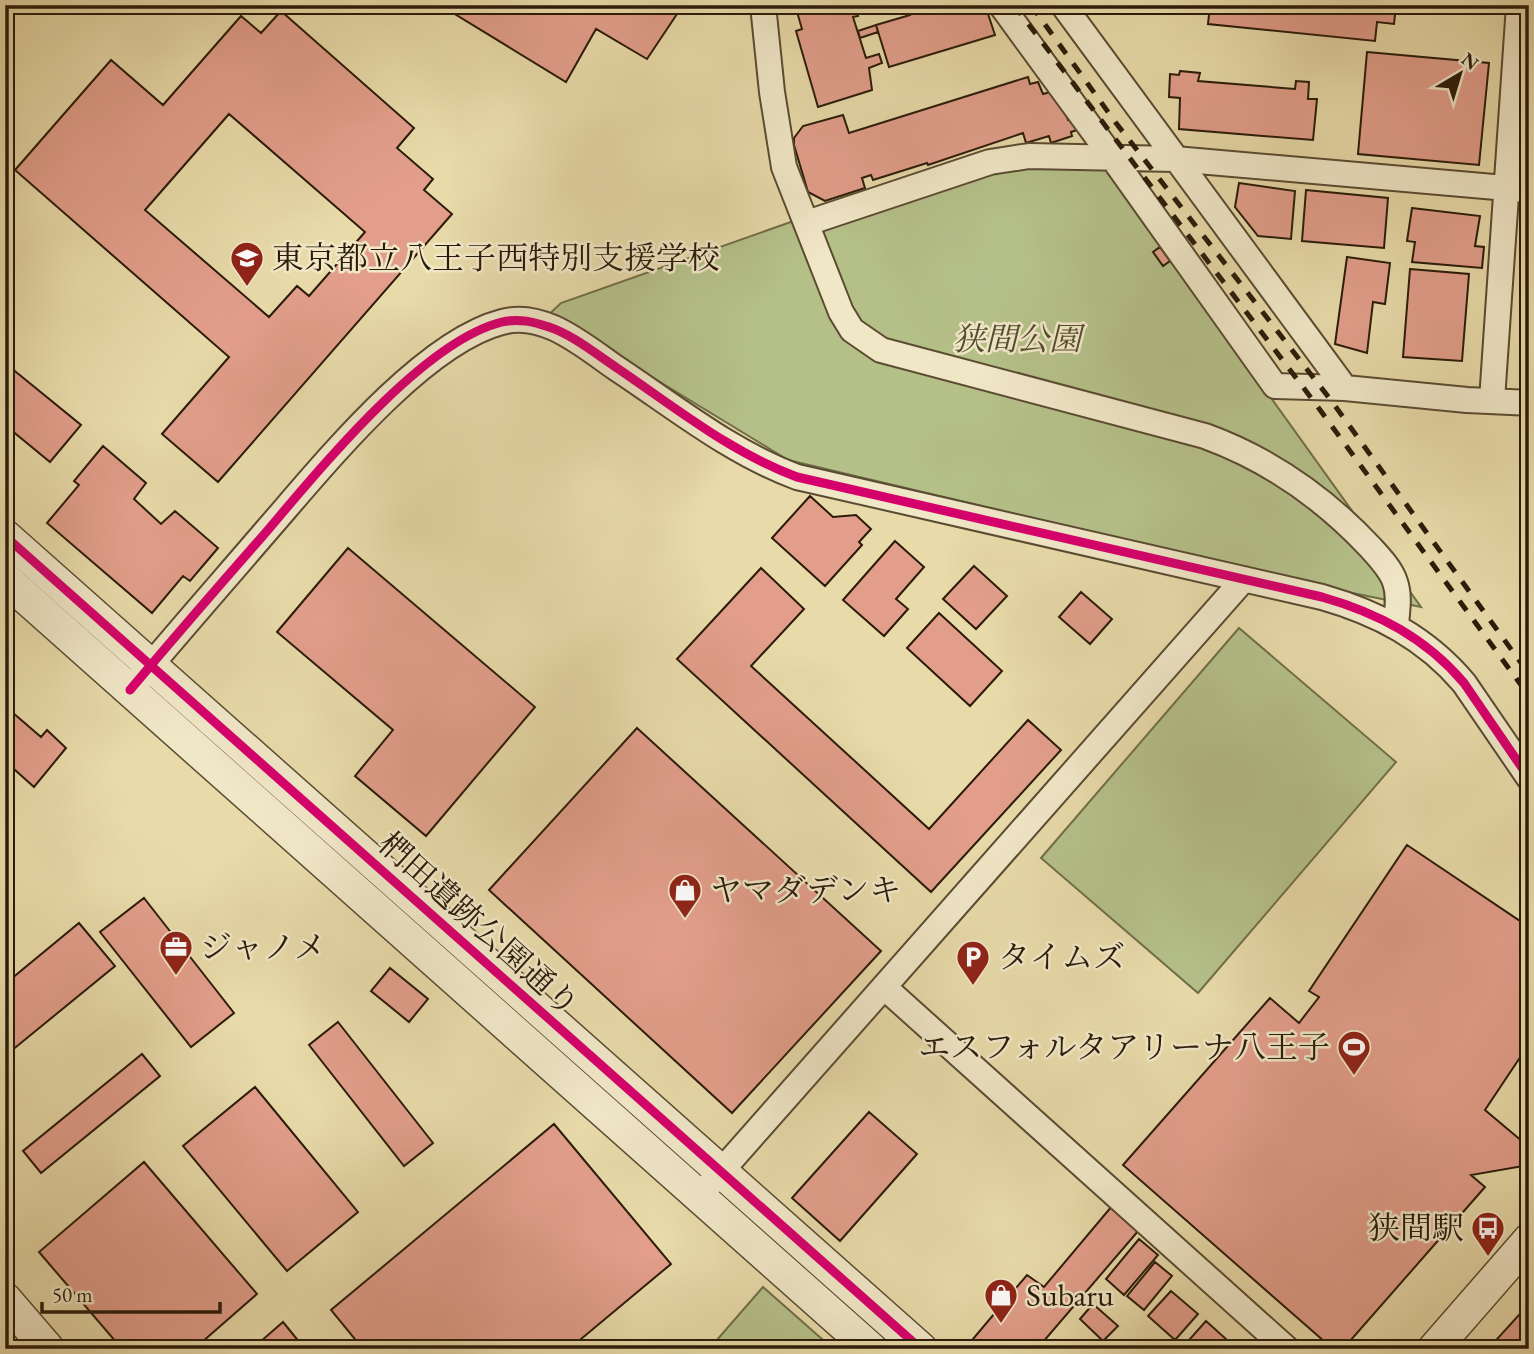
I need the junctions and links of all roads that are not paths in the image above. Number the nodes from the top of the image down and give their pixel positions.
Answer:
1 (763, 5) edge
2 (1001, 5) edge
3 (1063, 5) edge
4 (1518, 5) edge
5 (1112, 157) junction
6 (1175, 159) junction
7 (1518, 189) edge
8 (807, 223) junction
9 (1345, 388) junction
10 (1492, 400) junction
11 (1529, 403) edge
12 (5, 536) edge
13 (5, 579) edge
14 (1244, 579) junction
15 (1396, 625) junction
16 (151, 665) junction
17 (130, 690) junction
18 (1529, 778) edge
19 (884, 987) junction
20 (721, 1172) junction
21 (699, 1196) junction
22 (1529, 1240) edge
23 (5, 1299) edge
24 (48, 1349) edge
25 (871, 1349) edge
26 (921, 1349) edge
27 (1287, 1349) edge
28 (1434, 1349) edge

1 - 8 street
2 - 5 street
3 - 6 street
4 - 7 street
5 - 6 street
5 - 8 street
5 - 9 street
6 - 7 street
6 - 9 street
7 - 10 street
8 - 15 street
9 - 10 street
10 - 11 street
12 - 16 street, 椚田遺跡公園通り
13 - 17 street, 椚田遺跡公園通り
14 - 15 street
14 - 16 street
14 - 19 street
15 - 18 street
16 - 17 street
16 - 20 street, 椚田遺跡公園通り
17 - 21 street, 椚田遺跡公園通り
19 - 20 street
19 - 27 street
20 - 21 street
20 - 26 street, 椚田遺跡公園通り
21 - 25 street, 椚田遺跡公園通り
22 - 28 street
23 - 24 street

